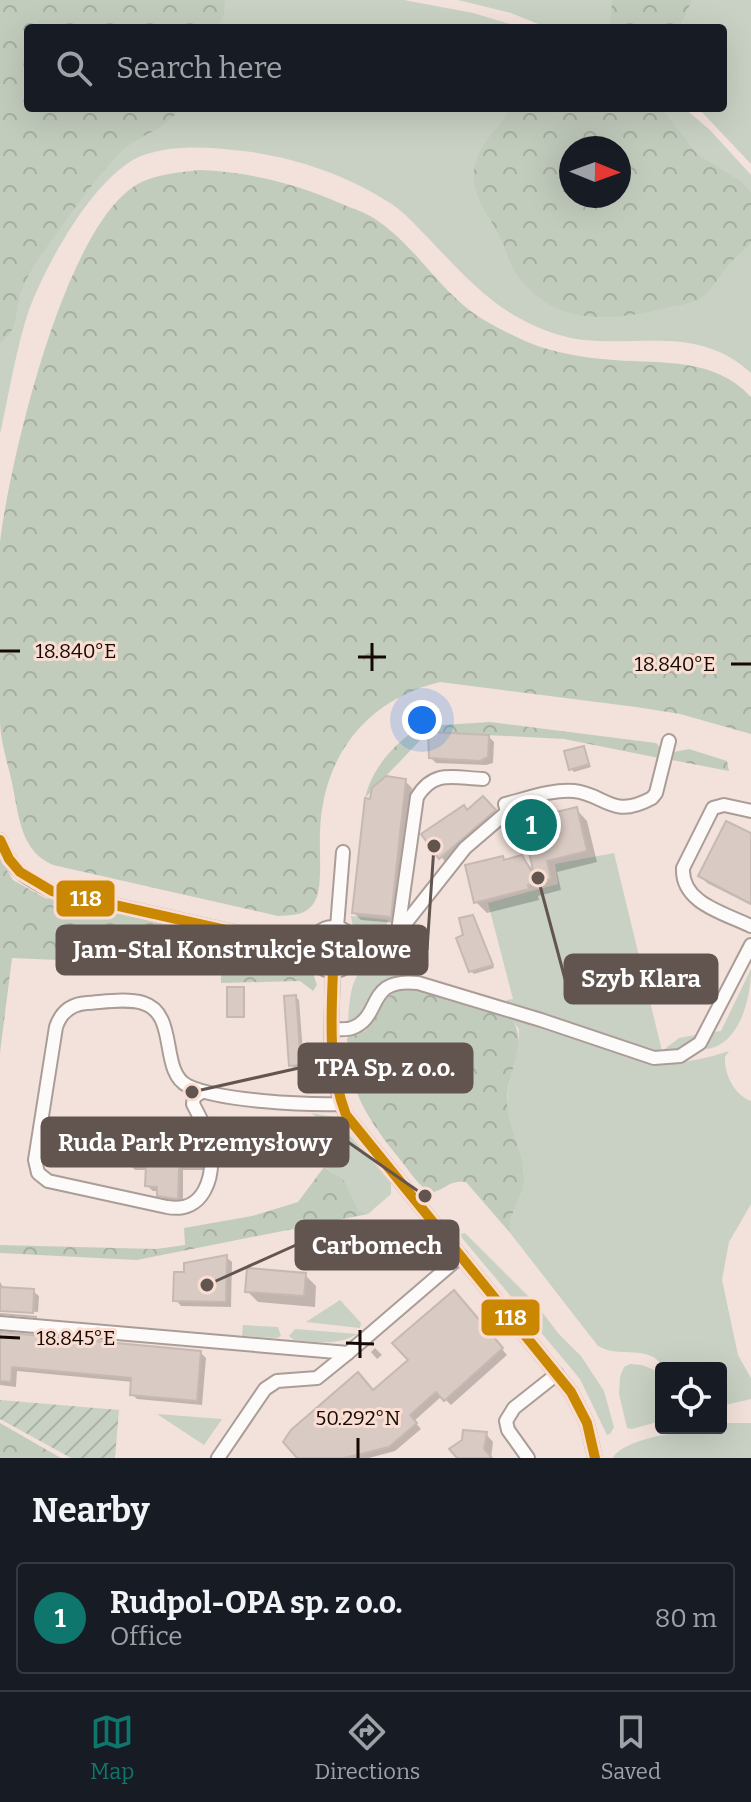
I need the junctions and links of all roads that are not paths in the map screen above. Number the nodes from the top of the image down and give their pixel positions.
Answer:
1 (669, 741) dead end
2 (483, 779) dead end
3 (751, 811) edge
4 (0, 840) edge
5 (343, 852) dead end
6 (751, 926) edge
7 (337, 927) junction
8 (397, 934) junction
9 (311, 944) junction
10 (751, 945) edge
11 (355, 947) junction
12 (333, 971) junction
13 (332, 1029) junction
14 (202, 1092) junction
15 (341, 1104) junction
16 (461, 1256) junction
17 (0, 1323) edge
18 (348, 1353) junction
19 (557, 1374) junction
20 (218, 1458) edge
21 (528, 1458) edge
22 (595, 1458) edge

1 - 8 street
2 - 8 street
3 - 6 street
4 - 9 street
5 - 7 street
7 - 9 street
7 - 11 street
8 - 11 street
9 - 12 street
10 - 13 street
11 - 12 street
12 - 13 street
13 - 15 street
14 - 14 street
14 - 15 street
15 - 16 street
16 - 18 street
16 - 19 street
17 - 18 street
18 - 20 street
19 - 21 street
19 - 22 street

